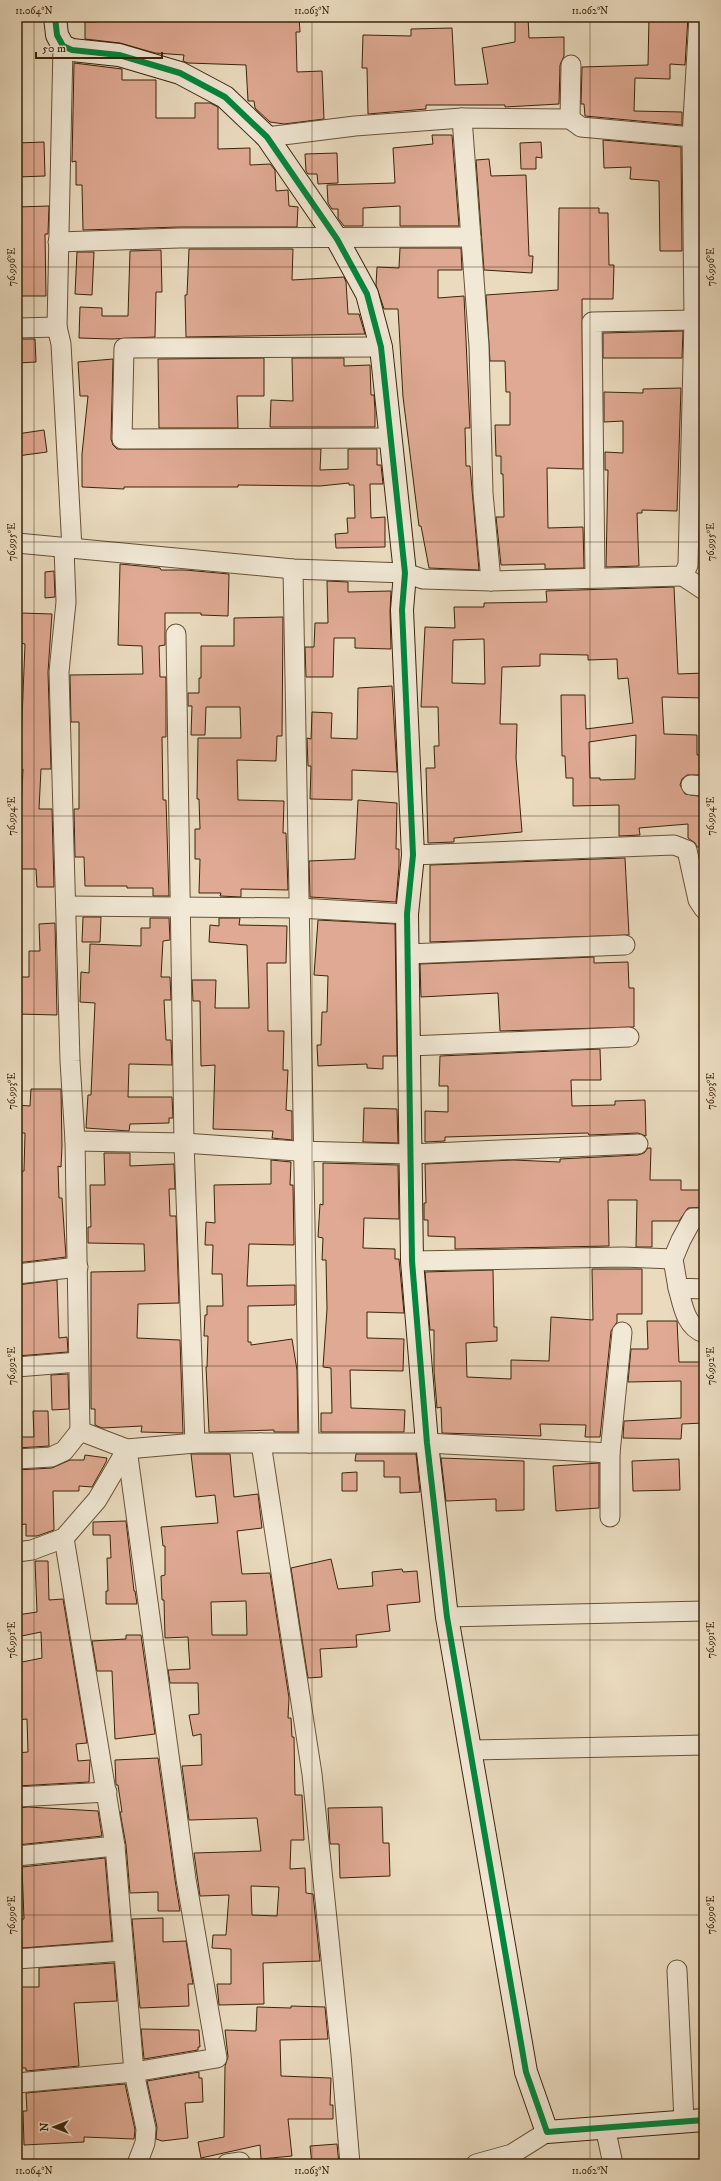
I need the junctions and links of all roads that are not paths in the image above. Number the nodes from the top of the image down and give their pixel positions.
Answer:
1 (55, 17) edge
2 (699, 17) edge
3 (63, 46) junction
4 (571, 65) dead end
5 (462, 118) junction
6 (570, 119) junction
7 (267, 137) junction
8 (692, 137) junction
9 (698, 193) edge
10 (471, 237) junction
11 (337, 239) junction
12 (58, 242) junction
13 (694, 320) junction
14 (57, 327) junction
15 (17, 328) edge
16 (381, 347) junction
17 (391, 438) junction
18 (17, 543) edge
19 (68, 549) junction
20 (293, 569) junction
21 (405, 573) junction
22 (683, 576) junction
23 (595, 577) junction
24 (491, 581) junction
25 (704, 590) edge
26 (176, 634) dead end
27 (413, 855) junction
28 (66, 906) junction
29 (180, 908) junction
30 (298, 908) junction
31 (704, 909) edge
32 (407, 914) junction
33 (625, 945) dead end
34 (407, 954) junction
35 (629, 1037) dead end
36 (409, 1046) junction
37 (75, 1141) junction
38 (184, 1143) junction
39 (638, 1144) dead end
40 (303, 1151) junction
41 (410, 1154) junction
42 (704, 1218) edge
43 (673, 1259) junction
44 (412, 1261) junction
45 (78, 1267) junction
46 (17, 1274) edge
47 (678, 1288) junction
48 (704, 1289) edge
49 (622, 1332) dead end
50 (704, 1333) edge
51 (78, 1362) junction
52 (17, 1367) edge
53 (80, 1431) junction
54 (195, 1443) junction
55 (261, 1443) junction
56 (309, 1443) junction
57 (427, 1443) junction
58 (127, 1449) junction
59 (610, 1453) junction
60 (17, 1459) edge
61 (610, 1517) dead end
62 (64, 1538) junction
63 (17, 1552) edge
64 (704, 1611) edge
65 (447, 1617) junction
66 (704, 1745) edge
67 (470, 1750) junction
68 (107, 1792) junction
69 (17, 1797) edge
70 (115, 1846) junction
71 (17, 1856) edge
72 (123, 1951) junction
73 (17, 1958) edge
74 (677, 1970) dead end
75 (134, 2072) junction
76 (17, 2083) edge
77 (694, 2120) edge
78 (604, 2127) junction
79 (547, 2132) junction
80 (513, 2159) edge
81 (137, 2164) edge
82 (227, 2164) edge
83 (240, 2164) edge
84 (350, 2164) edge
85 (476, 2164) edge
86 (613, 2164) edge

1 - 3 street
2 - 8 street
3 - 7 street
3 - 12 street
4 - 6 street
5 - 6 street
5 - 7 street
5 - 10 street
6 - 8 street
7 - 11 street
8 - 9 street
9 - 13 street
10 - 11 street
10 - 24 street
11 - 12 street
11 - 16 street
12 - 14 street
13 - 22 street
13 - 23 street
14 - 15 street
14 - 19 street
16 - 17 street
16 - 17 street
17 - 21 street
18 - 19 street
19 - 20 street
19 - 28 street
20 - 21 street
20 - 30 street
21 - 24 street
21 - 27 street
22 - 23 street
22 - 25 street
23 - 24 street
26 - 29 street
27 - 31 street
27 - 32 street
28 - 29 street
28 - 37 street
29 - 30 street
29 - 38 street
30 - 32 street
30 - 40 street
32 - 34 street
33 - 34 street
34 - 36 street
35 - 36 street
36 - 41 street
37 - 38 street
37 - 45 street
38 - 40 street
38 - 54 street
39 - 41 street
40 - 41 street
40 - 56 street
41 - 44 street
42 - 43 street
43 - 44 street
43 - 47 street
44 - 57 street
45 - 46 street
45 - 51 street
47 - 48 street
47 - 50 street
49 - 59 street
51 - 52 street
51 - 53 street
53 - 58 street
53 - 60 street
54 - 55 street
54 - 58 street
55 - 56 street
55 - 84 street
56 - 57 street
57 - 59 street
57 - 65 street
58 - 62 street
58 - 75 street
59 - 61 street
62 - 63 street
62 - 68 street
64 - 65 street
65 - 67 street
66 - 67 street
67 - 79 street
68 - 69 street
68 - 70 street
70 - 71 street
70 - 72 street
72 - 73 street
72 - 75 street
74 - 77 street
75 - 76 street
75 - 81 street
77 - 78 street
78 - 79 street
78 - 86 street
79 - 80 street
80 - 85 street
82 - 83 street

